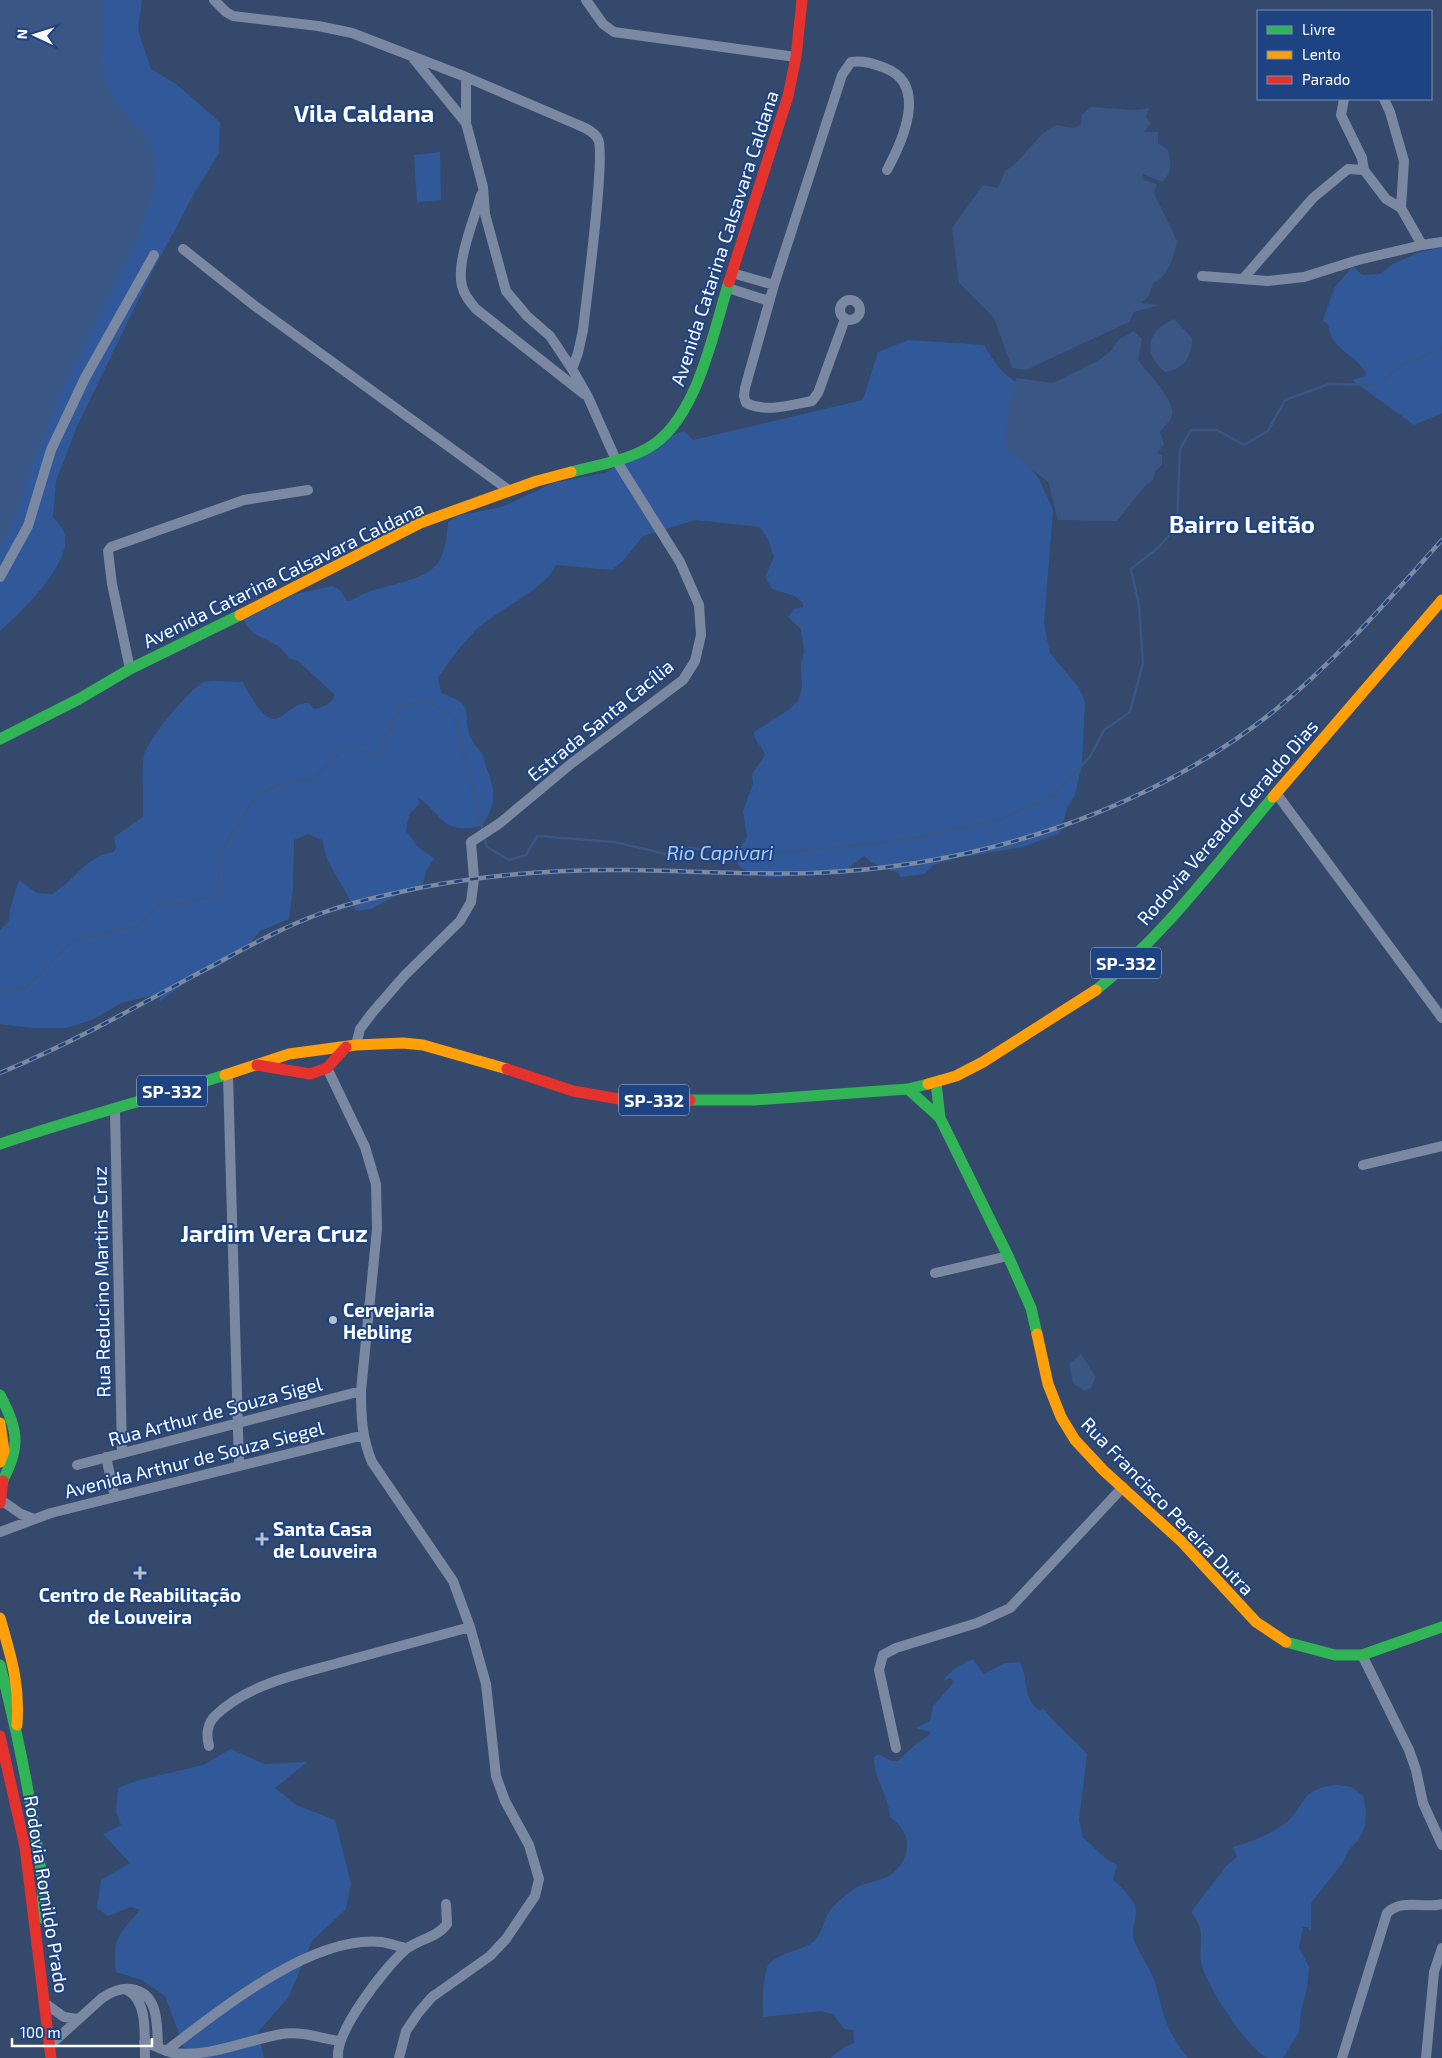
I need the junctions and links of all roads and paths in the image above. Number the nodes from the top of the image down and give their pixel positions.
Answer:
1 (214, 0) edge
2 (586, 0) edge
3 (802, 0) edge
4 (412, 57) junction
5 (796, 57) junction
6 (466, 78) junction
7 (1344, 100) edge
8 (1384, 100) edge
9 (466, 123) junction
10 (887, 170) dead end
11 (1364, 170) junction
12 (483, 187) junction
13 (1401, 208) junction
14 (1442, 242) edge
15 (1422, 245) junction
16 (183, 249) dead end
17 (154, 256) dead end
18 (732, 273) junction
19 (1202, 276) dead end
20 (1243, 279) junction
21 (774, 285) junction
22 (728, 288) junction
23 (770, 301) junction
24 (845, 319) dead end
25 (572, 369) junction
26 (588, 397) junction
27 (616, 460) junction
28 (308, 490) dead end
29 (510, 490) junction
30 (0, 577) edge
31 (1442, 600) edge
32 (1442, 612) edge
33 (1424, 621) junction
34 (130, 670) junction
35 (0, 739) edge
36 (1276, 793) junction
37 (1442, 1018) edge
38 (351, 1046) junction
39 (317, 1050) junction
40 (289, 1054) junction
41 (257, 1065) junction
42 (327, 1068) junction
43 (289, 1072) junction
44 (228, 1075) junction
45 (936, 1083) junction
46 (908, 1089) junction
47 (115, 1110) junction
48 (86, 1115) junction
49 (940, 1118) junction
50 (0, 1132) edge
51 (0, 1144) edge
52 (1442, 1146) edge
53 (1363, 1165) dead end
54 (1008, 1256) junction
55 (935, 1273) dead end
56 (361, 1391) junction
57 (0, 1395) edge
58 (0, 1423) edge
59 (236, 1424) junction
60 (364, 1435) junction
61 (122, 1453) junction
62 (106, 1457) junction
63 (0, 1462) edge
64 (77, 1466) dead end
65 (239, 1466) junction
66 (1, 1483) edge
67 (1123, 1487) junction
68 (115, 1497) junction
69 (0, 1501) edge
70 (34, 1520) junction
71 (0, 1532) edge
72 (0, 1618) edge
73 (470, 1627) junction
74 (1442, 1627) edge
75 (1362, 1654) junction
76 (0, 1665) edge
77 (17, 1726) junction
78 (0, 1736) edge
79 (209, 1746) dead end
80 (896, 1748) dead end
81 (0, 1776) edge
82 (1442, 1845) edge
83 (446, 1904) dead end
84 (1442, 1904) edge
85 (36, 1934) junction
86 (407, 1948) junction
87 (1442, 1948) edge
88 (124, 1988) junction
89 (46, 2004) junction
90 (78, 2019) junction
91 (339, 2041) junction
92 (144, 2042) junction
93 (162, 2049) junction
94 (50, 2052) edge
95 (45, 2058) edge
96 (145, 2058) edge
97 (338, 2058) edge
98 (399, 2058) edge
99 (1342, 2058) edge
100 (1426, 2058) edge

1 - 4 street
2 - 5 street
3 - 5 main road, Avenida Catarina Calsavara Caldana
4 - 6 street
4 - 9 street
5 - 18 main road, Avenida Catarina Calsavara Caldana
6 - 9 street
6 - 25 street
7 - 11 street
8 - 13 street
9 - 12 street, Estrada Santa Cacília
10 - 21 street
11 - 13 street
11 - 20 street
12 - 25 street, Estrada Santa Cacília
12 - 26 street
13 - 15 street
14 - 15 street
15 - 20 street
16 - 29 street
17 - 30 street
18 - 21 street
18 - 22 main road, Avenida Catarina Calsavara Caldana
19 - 20 street
21 - 23 street
22 - 23 street
22 - 27 main road, Avenida Catarina Calsavara Caldana
23 - 24 street
25 - 26 street, Estrada Santa Cacília
26 - 27 street, Estrada Santa Cacília
27 - 29 main road, Avenida Catarina Calsavara Caldana
27 - 38 street, Estrada Santa Cacília
28 - 34 street
29 - 34 main road, Avenida Catarina Calsavara Caldana
31 - 33 main road, Rodovia Vereador Geraldo Dias / SP-332
32 - 33 street
33 - 36 main road, Rodovia Vereador Geraldo Dias / SP-332
34 - 35 main road, Avenida Catarina Calsavara Caldana
36 - 37 street
36 - 45 main road, Rodovia Vereador Geraldo Dias / SP-332
38 - 39 main road, Rodovia Vereador Geraldo Dias / SP-332
38 - 42 main road
38 - 46 main road, Rodovia Vereador Geraldo Dias / SP-332
39 - 40 main road, Rodovia Vereador Geraldo Dias / SP-332
39 - 42 main road
40 - 41 main road, Rodovia Vereador Geraldo Dias / SP-332
40 - 43 main road
41 - 43 main road
41 - 44 main road, Rodovia Vereador Geraldo Dias / SP-332
42 - 43 main road
42 - 56 street
44 - 47 main road, Rodovia Vereador Geraldo Dias / SP-332
44 - 59 street
45 - 46 main road, Rodovia Vereador Geraldo Dias / SP-332
45 - 49 main road, Rua Francisco Pereira Dutra
46 - 49 main road, Rua Francisco Pereira Dutra
47 - 48 main road, Rodovia Vereador Geraldo Dias / SP-332
47 - 61 street, Rua Reducino Martins Cruz
48 - 50 main road, Rodovia Vereador Geraldo Dias / SP-332
48 - 51 main road, Rodovia Vereador Geraldo Dias / SP-332
49 - 54 main road, Rua Francisco Pereira Dutra
52 - 53 street
54 - 55 street
54 - 67 main road, Rua Francisco Pereira Dutra
56 - 59 street, Rua Arthur de Souza Sigel
56 - 60 street
57 - 66 main road
58 - 63 main road
59 - 61 street, Rua Arthur de Souza Sigel
59 - 65 street
60 - 65 street, Avenida Arthur de Souza Siegel
60 - 73 street
61 - 62 street, Rua Arthur de Souza Sigel
62 - 64 street, Rua Arthur de Souza Sigel
62 - 68 street
65 - 68 street, Avenida Arthur de Souza Siegel
66 - 69 main road
67 - 75 main road, Rua Francisco Pereira Dutra
67 - 80 street
68 - 70 street, Avenida Arthur de Souza Siegel
69 - 70 street
70 - 71 street, Avenida Arthur de Souza Siegel
72 - 77 main road
73 - 79 street
73 - 98 street
74 - 75 main road, Rua Francisco Pereira Dutra
75 - 82 street
76 - 77 main road
77 - 85 main road
78 - 85 main road, Rodovia Romildo Prado
81 - 95 main road, Rodovia Romildo Prado
83 - 86 street
84 - 99 street
85 - 89 main road, Rodovia Romildo Prado
86 - 91 street
86 - 93 street
87 - 100 street
88 - 90 street
88 - 92 street
88 - 93 street
89 - 90 street
89 - 94 main road, Rodovia Romildo Prado
90 - 94 street
91 - 93 street
91 - 97 street
92 - 93 street
92 - 96 street

